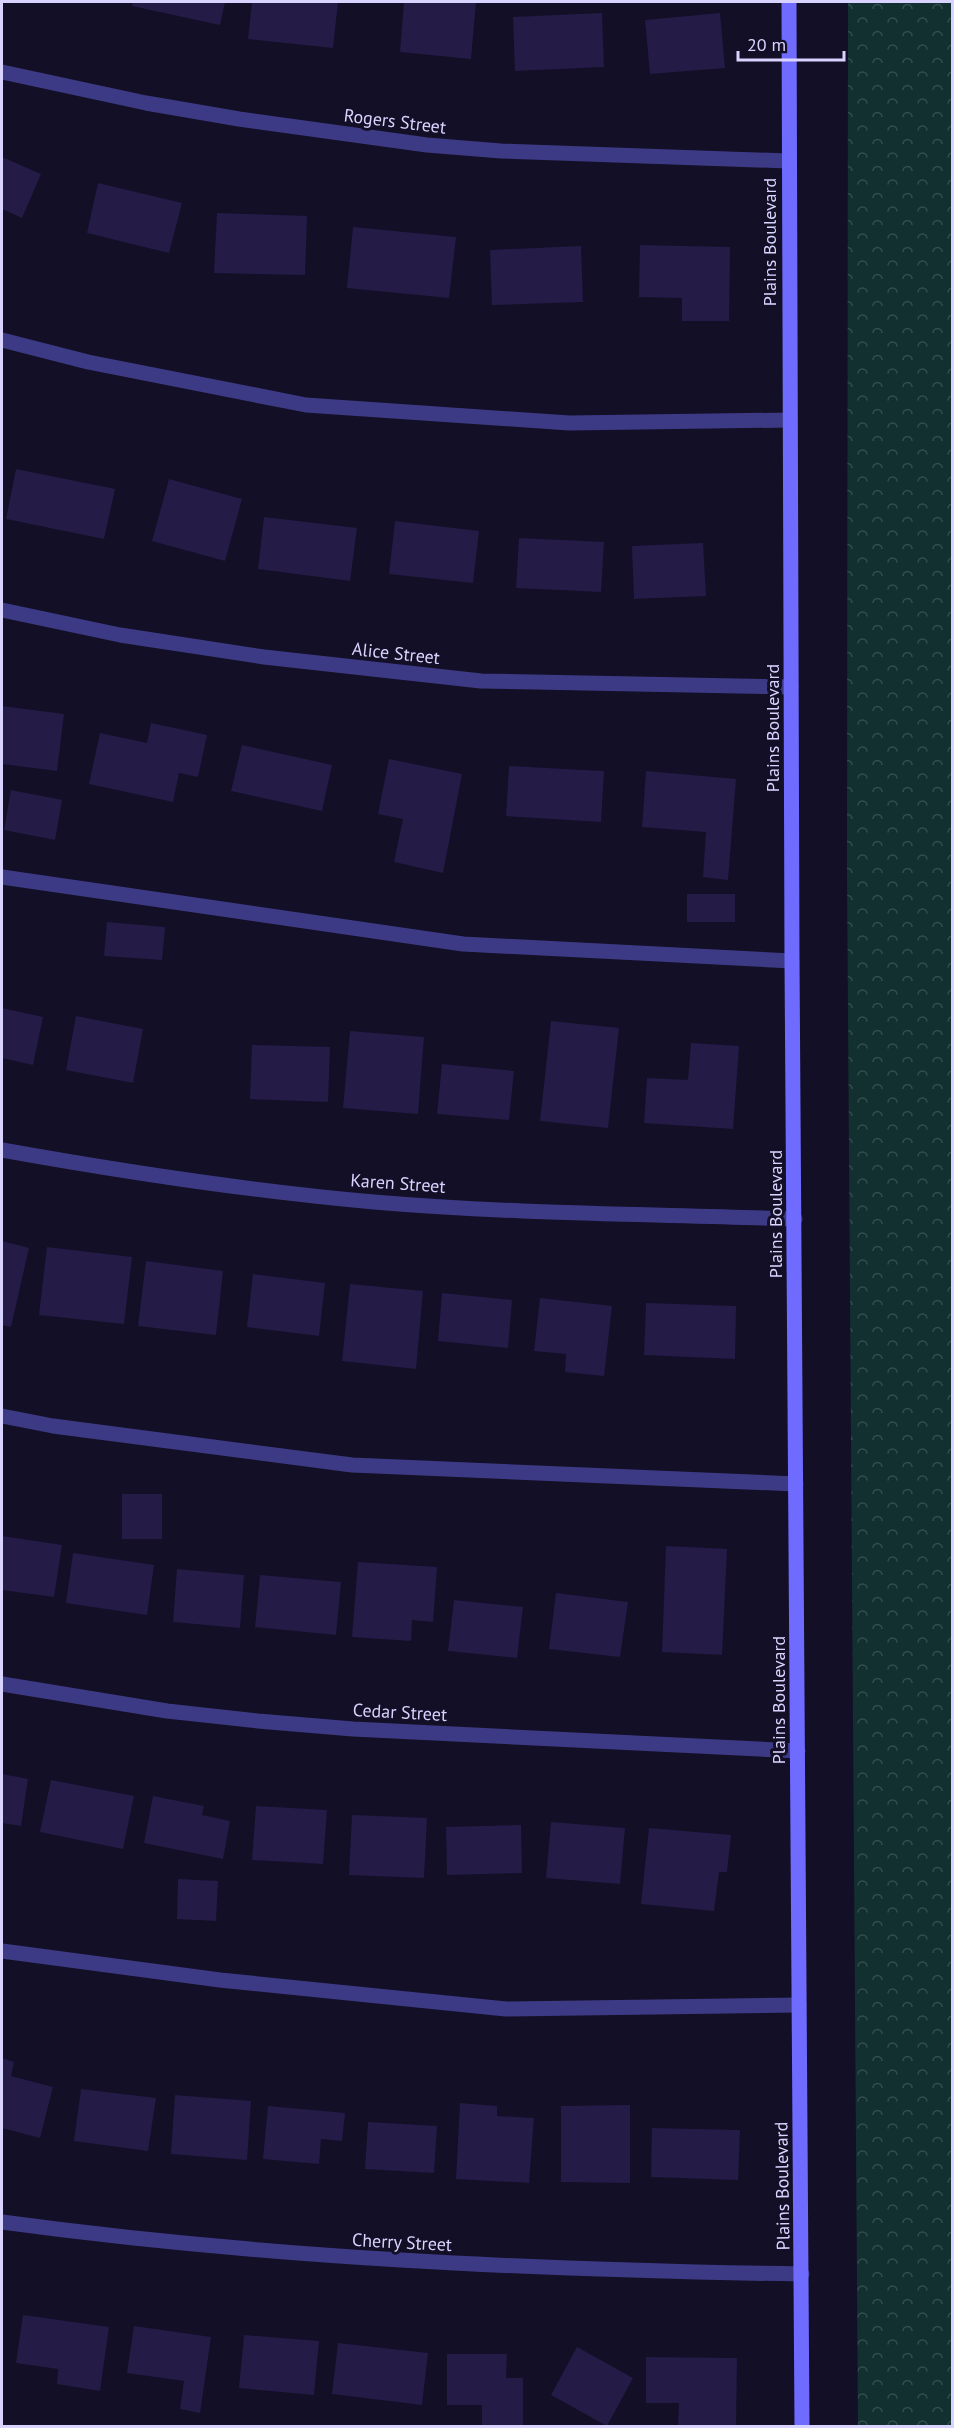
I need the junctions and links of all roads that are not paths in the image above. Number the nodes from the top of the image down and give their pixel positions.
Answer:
1 (789, 2) edge
2 (2, 72) edge
3 (788, 161) junction
4 (2, 340) edge
5 (790, 420) junction
6 (2, 610) edge
7 (791, 687) junction
8 (2, 877) edge
9 (792, 961) junction
10 (2, 1150) edge
11 (795, 1219) junction
12 (2, 1416) edge
13 (796, 1484) junction
14 (2, 1684) edge
15 (798, 1751) junction
16 (2, 1952) edge
17 (799, 2005) junction
18 (2, 2222) edge
19 (802, 2274) junction
20 (802, 2427) edge

1 - 3 main road, Plains Boulevard
2 - 3 street, Rogers Street
3 - 5 main road, Plains Boulevard
4 - 5 street
5 - 7 main road, Plains Boulevard
6 - 7 street, Alice Street
7 - 9 main road, Plains Boulevard
8 - 9 street
9 - 11 main road, Plains Boulevard
10 - 11 street, Karen Street
11 - 13 main road, Plains Boulevard
12 - 13 street
13 - 15 main road, Plains Boulevard
14 - 15 street, Cedar Street
15 - 17 main road, Plains Boulevard
16 - 17 street
17 - 19 main road, Plains Boulevard
18 - 19 street, Cherry Street
19 - 20 main road, Plains Boulevard

